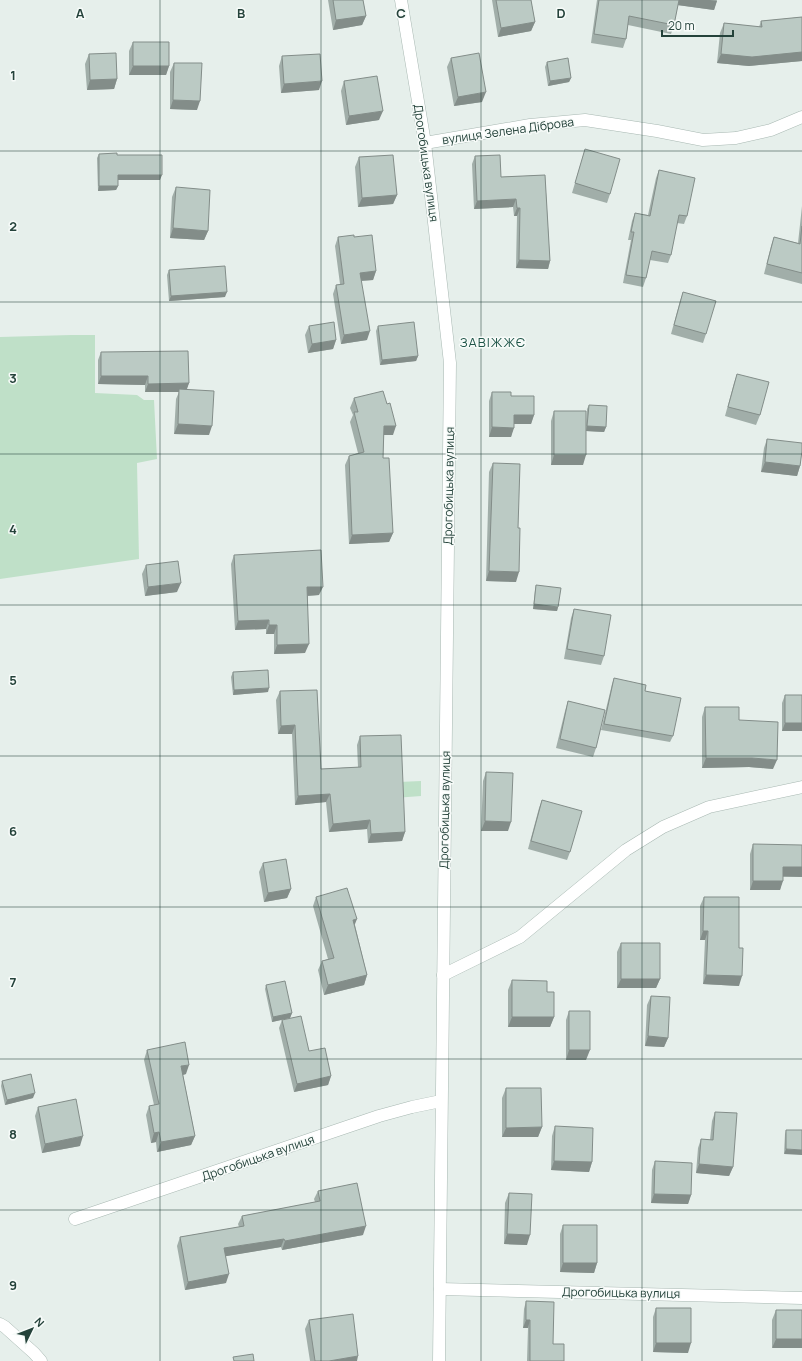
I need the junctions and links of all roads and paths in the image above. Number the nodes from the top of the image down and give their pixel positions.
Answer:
1 (401, 0) edge
2 (802, 117) edge
3 (426, 143) junction
4 (802, 787) edge
5 (443, 975) junction
6 (441, 1101) junction
7 (76, 1219) dead end
8 (440, 1289) junction
9 (802, 1298) edge
10 (0, 1324) edge
11 (41, 1361) edge
12 (439, 1361) edge

1 - 3 street, Дрогобицька вулиця
2 - 3 street, вулиця Зелена Діброва
3 - 5 street, Дрогобицька вулиця
4 - 5 street
5 - 6 street, Дрогобицька вулиця
6 - 7 street, Дрогобицька вулиця
6 - 8 street, Дрогобицька вулиця
8 - 9 street, Дрогобицька вулиця
8 - 12 street, Дрогобицька вулиця
10 - 11 street

